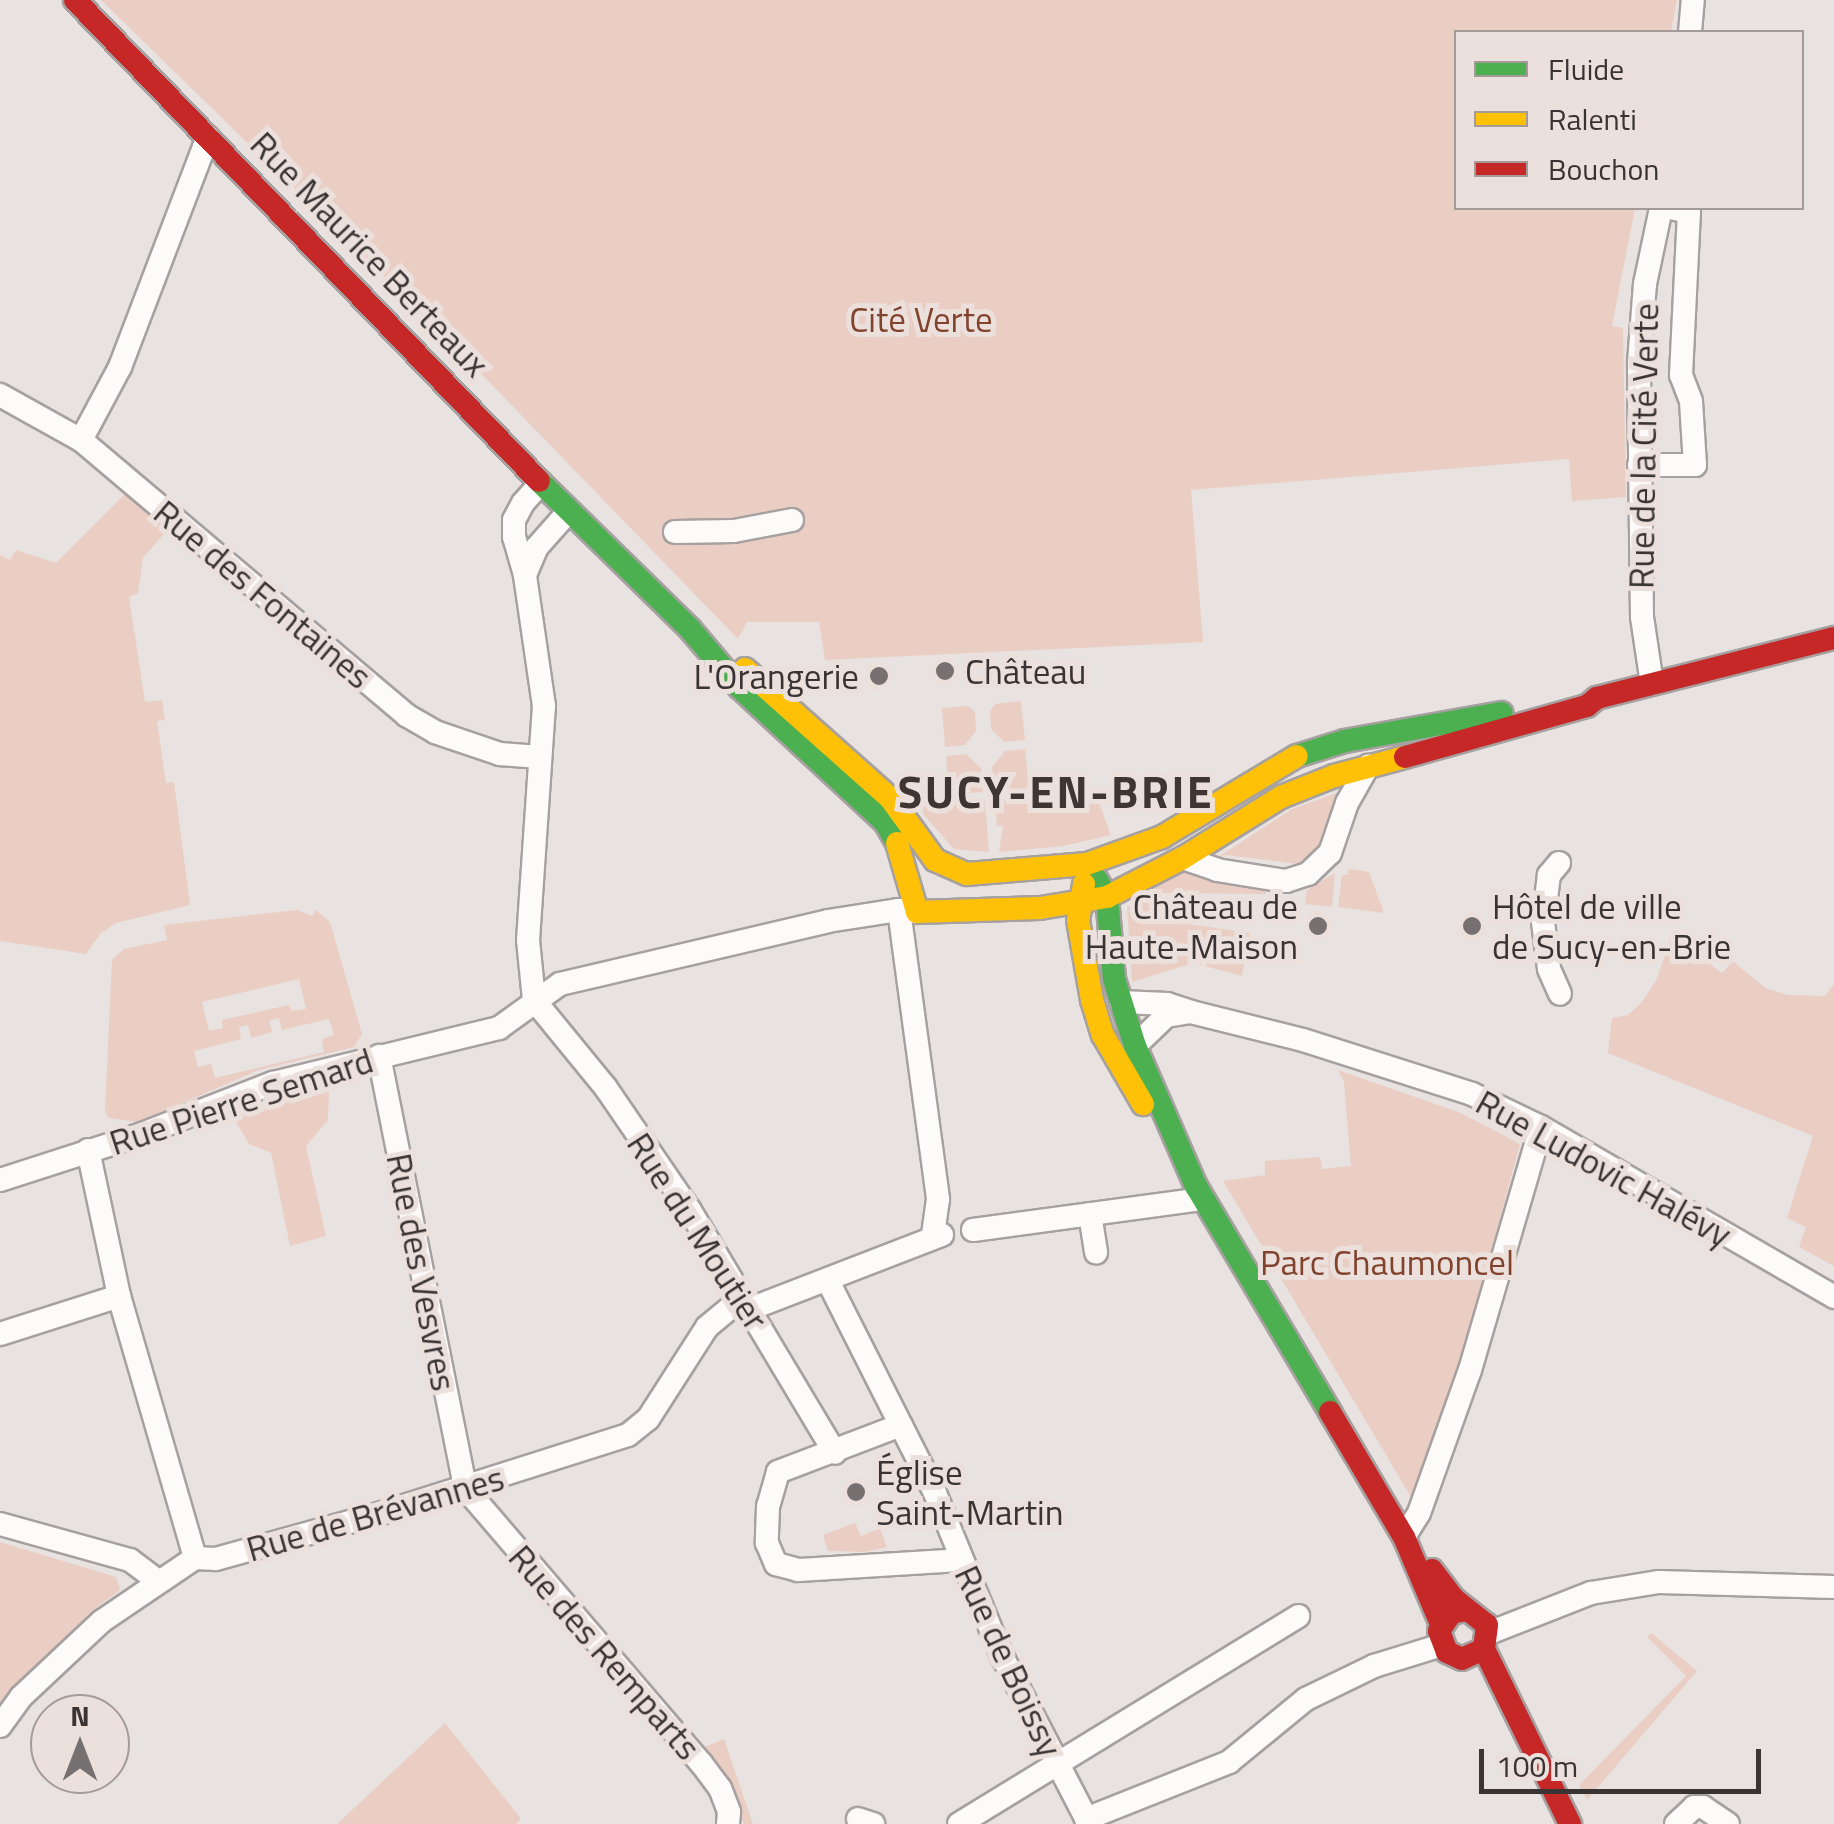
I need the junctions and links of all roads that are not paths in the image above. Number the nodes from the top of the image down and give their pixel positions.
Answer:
1 (75, 0) edge
2 (1693, 0) edge
3 (1690, 30) edge
4 (208, 137) junction
5 (1661, 210) edge
6 (1680, 210) edge
7 (0, 396) edge
8 (82, 440) junction
9 (1639, 465) junction
10 (542, 483) junction
11 (570, 511) junction
12 (792, 520) dead end
13 (675, 532) dead end
14 (526, 575) junction
15 (690, 629) junction
16 (1834, 638) edge
17 (1652, 684) junction
18 (1597, 698) junction
19 (540, 757) junction
20 (1368, 766) junction
21 (1183, 858) junction
22 (1559, 863) dead end
23 (1088, 864) junction
24 (1107, 898) junction
25 (1082, 904) junction
26 (908, 911) junction
27 (1560, 994) dead end
28 (1122, 1002) junction
29 (542, 1009) junction
30 (1191, 1012) junction
31 (1135, 1046) junction
32 (379, 1056) junction
33 (1541, 1127) junction
34 (88, 1150) junction
35 (0, 1180) edge
36 (1200, 1192) junction
37 (1090, 1214) junction
38 (974, 1230) dead end
39 (1096, 1253) dead end
40 (828, 1281) junction
41 (119, 1296) junction
42 (1834, 1298) edge
43 (746, 1304) junction
44 (0, 1334) edge
45 (901, 1425) junction
46 (835, 1453) junction
47 (465, 1488) junction
48 (0, 1524) edge
49 (1404, 1538) junction
50 (196, 1558) junction
51 (961, 1560) junction
52 (158, 1581) junction
53 (1834, 1587) edge
54 (1468, 1610) junction
55 (1298, 1616) dead end
56 (1486, 1641) junction
57 (1448, 1643) junction
58 (0, 1726) edge
59 (1058, 1766) junction
60 (1555, 1796) junction
61 (1088, 1822) edge
62 (728, 1824) edge
63 (959, 1824) edge
64 (1570, 1824) edge
65 (1676, 1824) edge
66 (1728, 1824) edge

1 - 4 street, Rue Maurice Berteaux
2 - 3 street
4 - 8 street
4 - 10 street, Rue Maurice Berteaux
5 - 9 street, Rue de la Cité Verte
6 - 9 street
7 - 8 street, Rue des Fontaines
8 - 19 street, Rue des Fontaines
9 - 17 street, Rue de la Cité Verte
10 - 11 street, Rue Maurice Berteaux
10 - 14 street
11 - 14 street
11 - 15 street, Rue Maurice Berteaux
12 - 13 street
14 - 19 street
15 - 23 street
15 - 26 street
16 - 17 street
17 - 18 street
18 - 20 street
18 - 23 street
19 - 29 street
20 - 21 street
20 - 21 street
21 - 24 street
22 - 27 street
23 - 24 street
23 - 25 street
24 - 25 street
24 - 28 street
25 - 26 street
25 - 36 street
26 - 29 street, Rue Pierre Semard
26 - 40 street
28 - 30 street, Rue Ludovic Halévy
28 - 31 street
29 - 32 street, Rue Pierre Semard
29 - 43 street, Rue du Moutier
30 - 31 street
30 - 33 street, Rue Ludovic Halévy
31 - 36 street
32 - 34 street, Rue Pierre Semard
32 - 47 street, Rue des Vesvres
33 - 42 street, Rue Ludovic Halévy
33 - 49 street
34 - 35 street, Rue Pierre Semard
34 - 41 street
36 - 37 street
36 - 49 street
37 - 38 street
37 - 39 street
40 - 43 street
40 - 45 street, Rue de Boissy
41 - 44 street
41 - 50 street
43 - 46 street, Rue du Moutier
43 - 47 street, Rue de Brévannes
45 - 46 street
45 - 51 street, Rue de Boissy
46 - 51 street
47 - 50 street, Rue de Brévannes
47 - 62 street, Rue des Remparts
48 - 52 street
49 - 54 street
49 - 57 street
50 - 52 street, Rue de Brévannes
51 - 59 street, Rue de Boissy
52 - 58 street, Rue de Brévannes
53 - 56 street
54 - 56 street
54 - 57 street
55 - 59 street
56 - 57 street
56 - 60 street
57 - 60 street
57 - 61 street
59 - 61 street, Rue de Boissy
59 - 63 street
60 - 64 street
65 - 66 street

